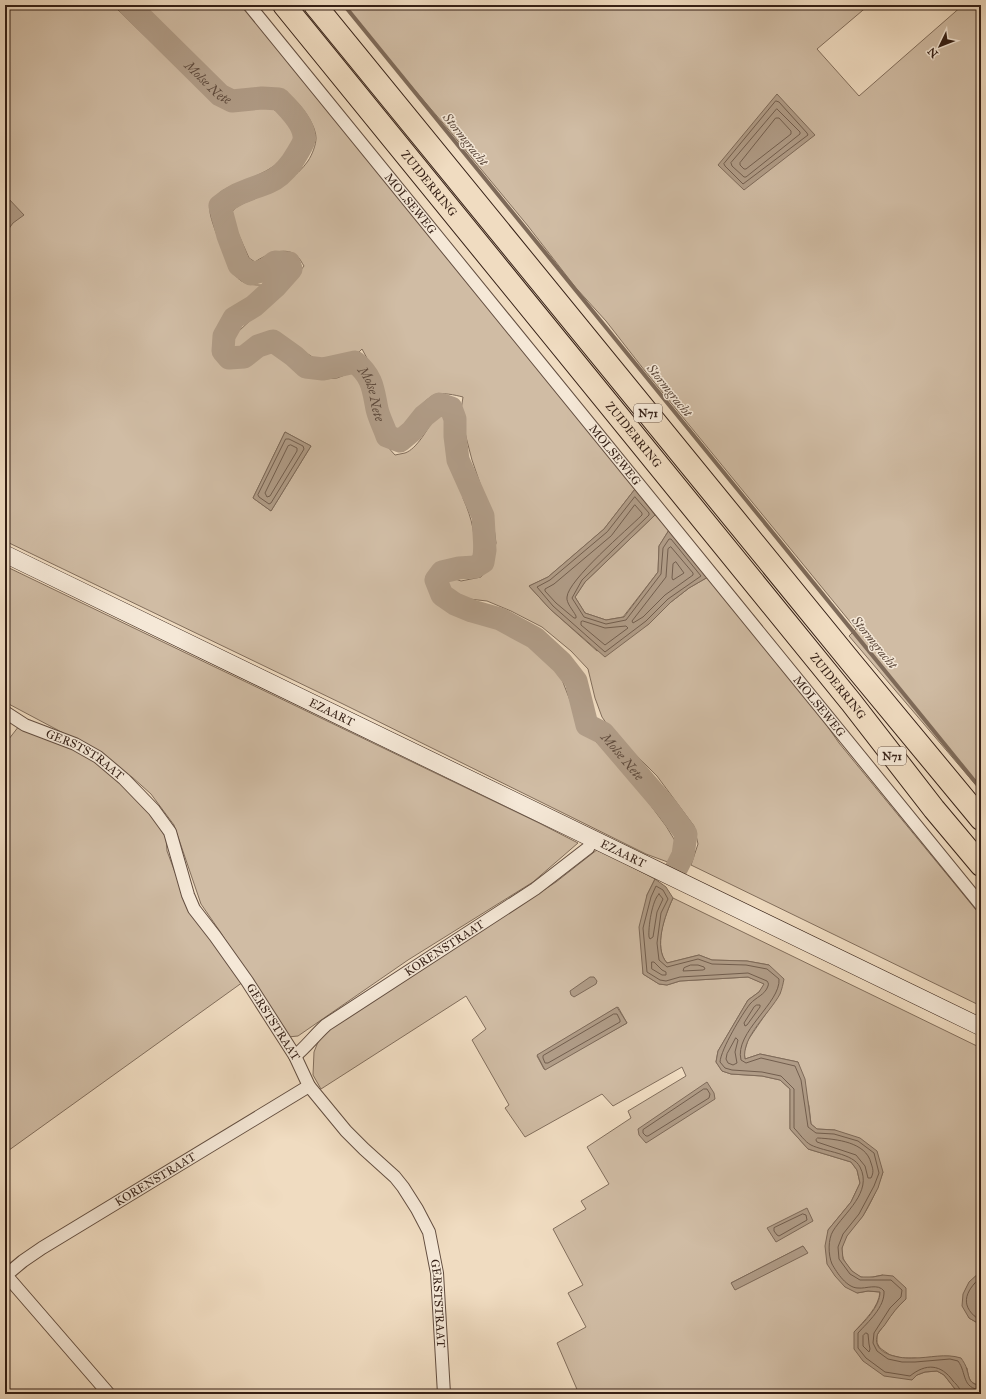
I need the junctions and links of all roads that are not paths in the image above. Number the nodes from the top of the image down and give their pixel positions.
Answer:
1 (249, 5) edge
2 (284, 5) edge
3 (316, 5) edge
4 (5, 554) edge
5 (5, 712) edge
6 (981, 819) edge
7 (593, 839) junction
8 (981, 865) edge
9 (981, 905) edge
10 (981, 1027) edge
11 (295, 1056) junction
12 (309, 1086) junction
13 (6, 1275) edge
14 (109, 1394) edge
15 (444, 1394) edge

1 - 9 street, MOLSEWEG
2 - 8 highway, ZUIDERRING / N71
3 - 6 highway, ZUIDERRING / N71
4 - 7 main road, EZAART
5 - 11 street, GERSTSTRAAT
7 - 10 main road, EZAART
7 - 11 street, KORENSTRAAT
11 - 12 street, GERSTSTRAAT
12 - 13 street, KORENSTRAAT
12 - 15 street, GERSTSTRAAT
13 - 14 street

